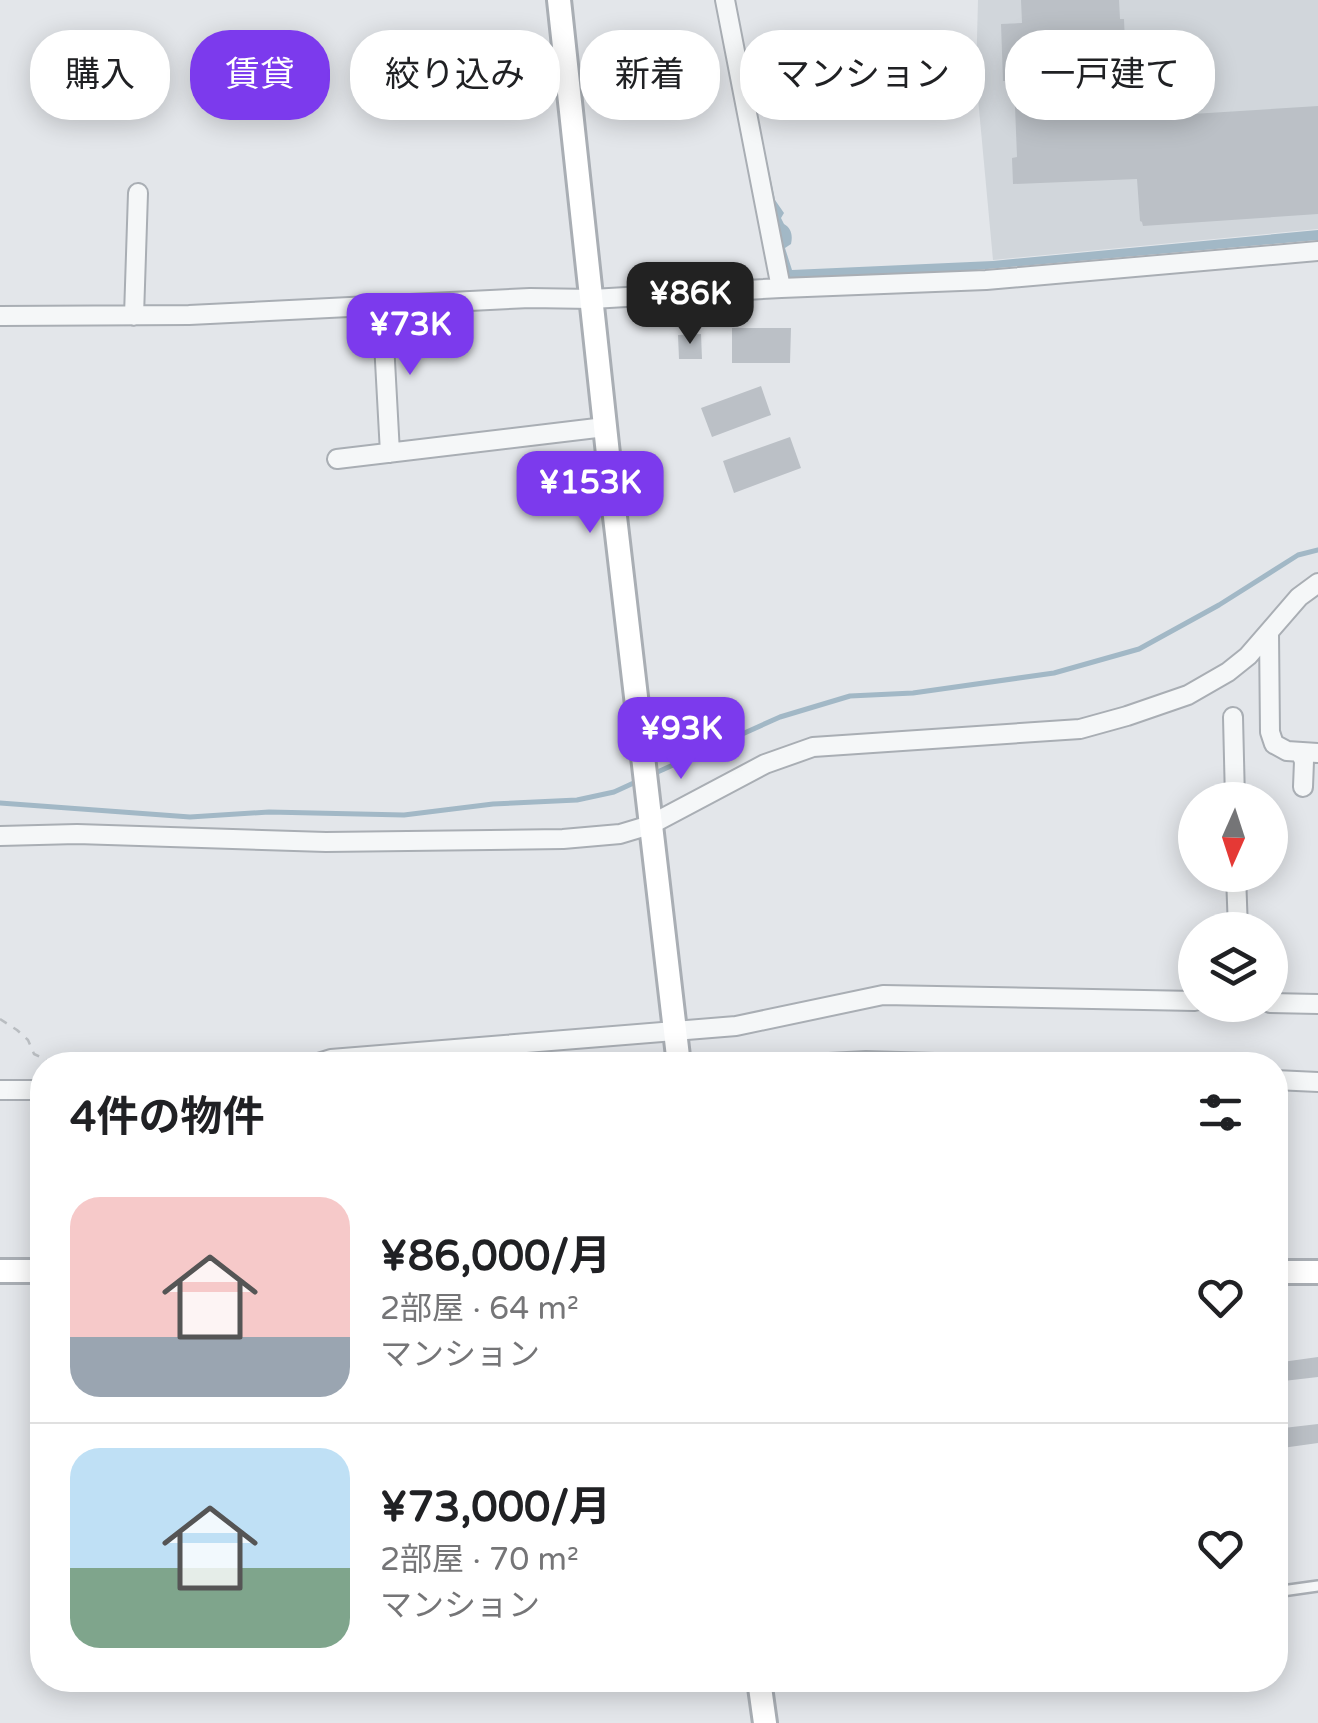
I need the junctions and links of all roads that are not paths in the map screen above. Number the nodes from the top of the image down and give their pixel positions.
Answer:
1 (558, 0) edge
2 (725, 0) edge
3 (138, 192) dead end
4 (1318, 251) edge
5 (781, 288) junction
6 (592, 299) junction
7 (382, 306) junction
8 (0, 316) edge
9 (134, 316) junction
10 (605, 427) junction
11 (390, 453) junction
12 (337, 459) dead end
13 (1318, 583) edge
14 (1269, 634) junction
15 (1233, 717) dead end
16 (1309, 753) edge
17 (1235, 782) edge
18 (1304, 787) dead end
19 (650, 825) junction
20 (0, 836) edge
21 (1178, 1001) edge
22 (1288, 1003) edge
23 (1318, 1004) edge
24 (674, 1031) junction
25 (417, 1052) edge
26 (676, 1052) edge
27 (1288, 1081) edge
28 (1318, 1082) edge
29 (0, 1090) edge
30 (30, 1090) edge
31 (0, 1270) edge
32 (30, 1271) edge
33 (1288, 1272) edge
34 (1318, 1272) edge
35 (1318, 1586) edge
36 (1288, 1590) edge
37 (761, 1692) edge
38 (765, 1723) edge

1 - 6 street
2 - 5 street
3 - 9 street
4 - 5 street
5 - 6 street
6 - 7 street
6 - 10 street
7 - 9 street
7 - 11 street
8 - 9 street
10 - 11 street
10 - 19 street
11 - 12 street
13 - 14 street
14 - 16 street
14 - 19 street
15 - 17 street
16 - 18 street
19 - 20 street
19 - 24 street
21 - 24 street
22 - 23 street
24 - 25 street
24 - 26 street
27 - 28 street
29 - 30 street
31 - 32 street
33 - 34 street
35 - 36 lane
37 - 38 street

